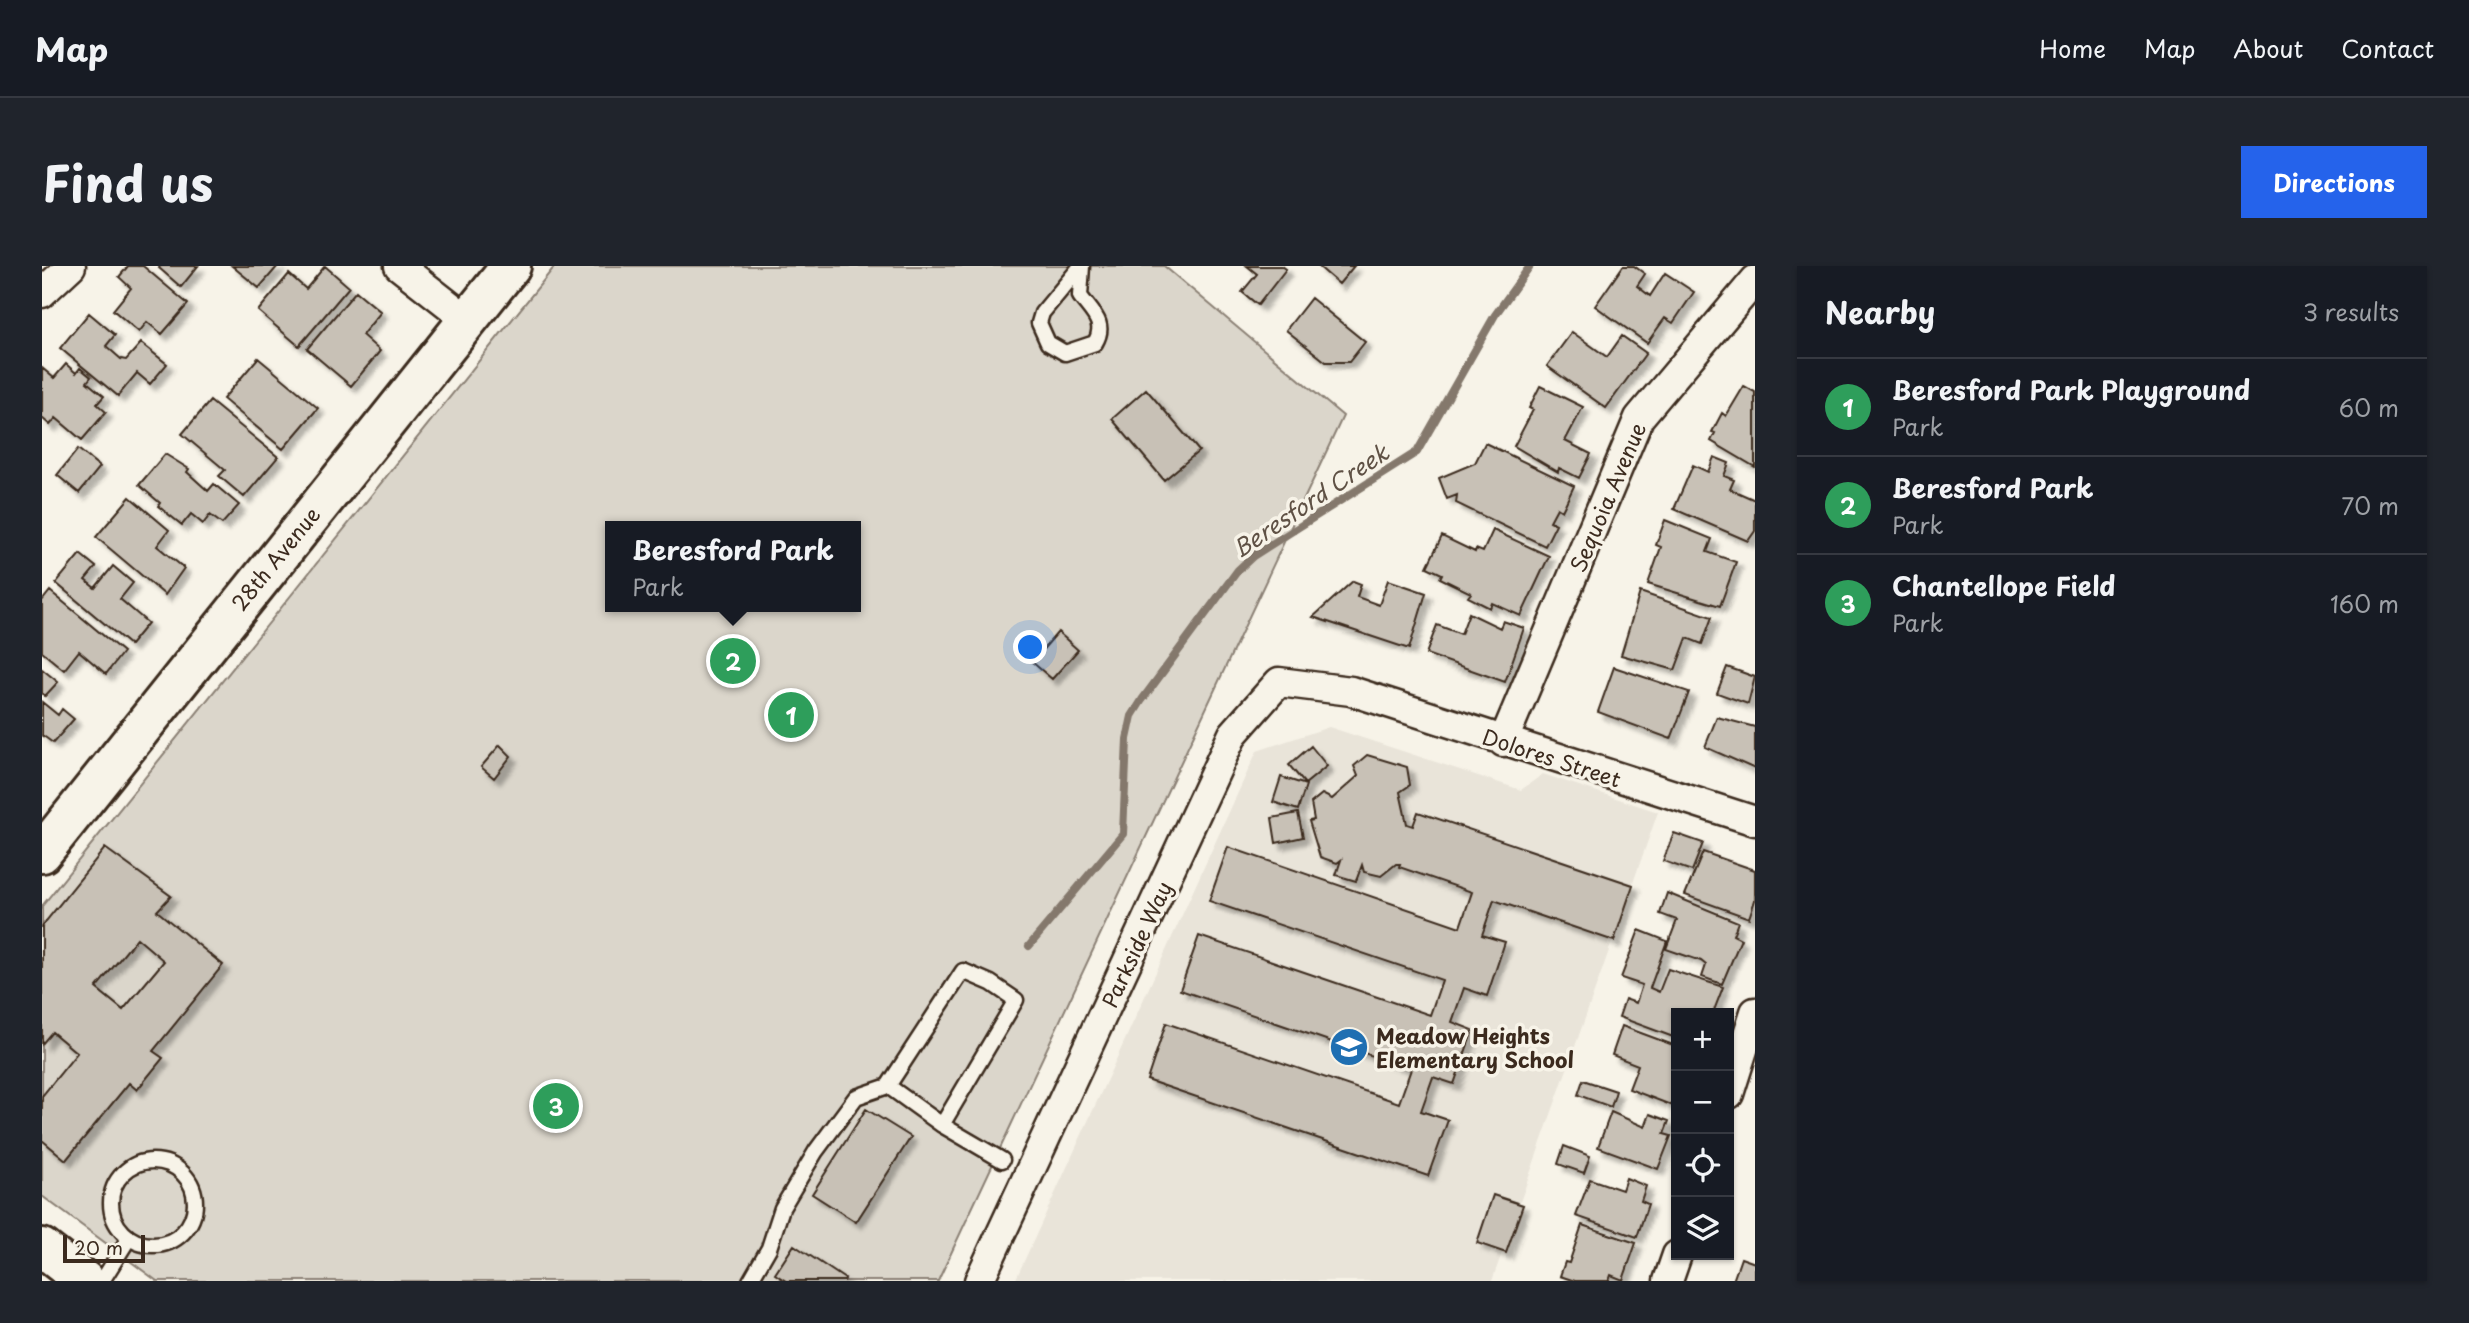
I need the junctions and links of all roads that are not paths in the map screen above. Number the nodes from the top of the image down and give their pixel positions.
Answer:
1 (71, 266) edge
2 (399, 266) edge
3 (512, 266) edge
4 (1082, 266) edge
5 (1755, 280) edge
6 (42, 293) edge
7 (468, 320) junction
8 (1351, 691) joint
9 (1503, 742) junction
10 (1755, 821) edge
11 (42, 853) edge
12 (1755, 1012) edge
13 (1734, 1078) edge
14 (888, 1086) junction
15 (942, 1125) junction
16 (1002, 1160) dead end
17 (129, 1238) junction
18 (42, 1248) edge
19 (1675, 1260) edge
20 (85, 1281) edge
21 (102, 1281) edge
22 (750, 1281) edge
23 (979, 1281) edge
24 (1668, 1281) edge

1 - 6 street
2 - 7 street
3 - 7 street, 28th Avenue
4 - 4 lane
5 - 9 street, Sequoia Avenue
7 - 11 street, 28th Avenue
8 - 9 street, Dolores Street
8 - 23 street, Parkside Way
9 - 10 street, Dolores Street
12 - 13 street
14 - 15 lane
14 - 15 lane
14 - 22 lane
15 - 16 lane
17 - 17 lane
17 - 21 lane
18 - 20 street
19 - 24 street

